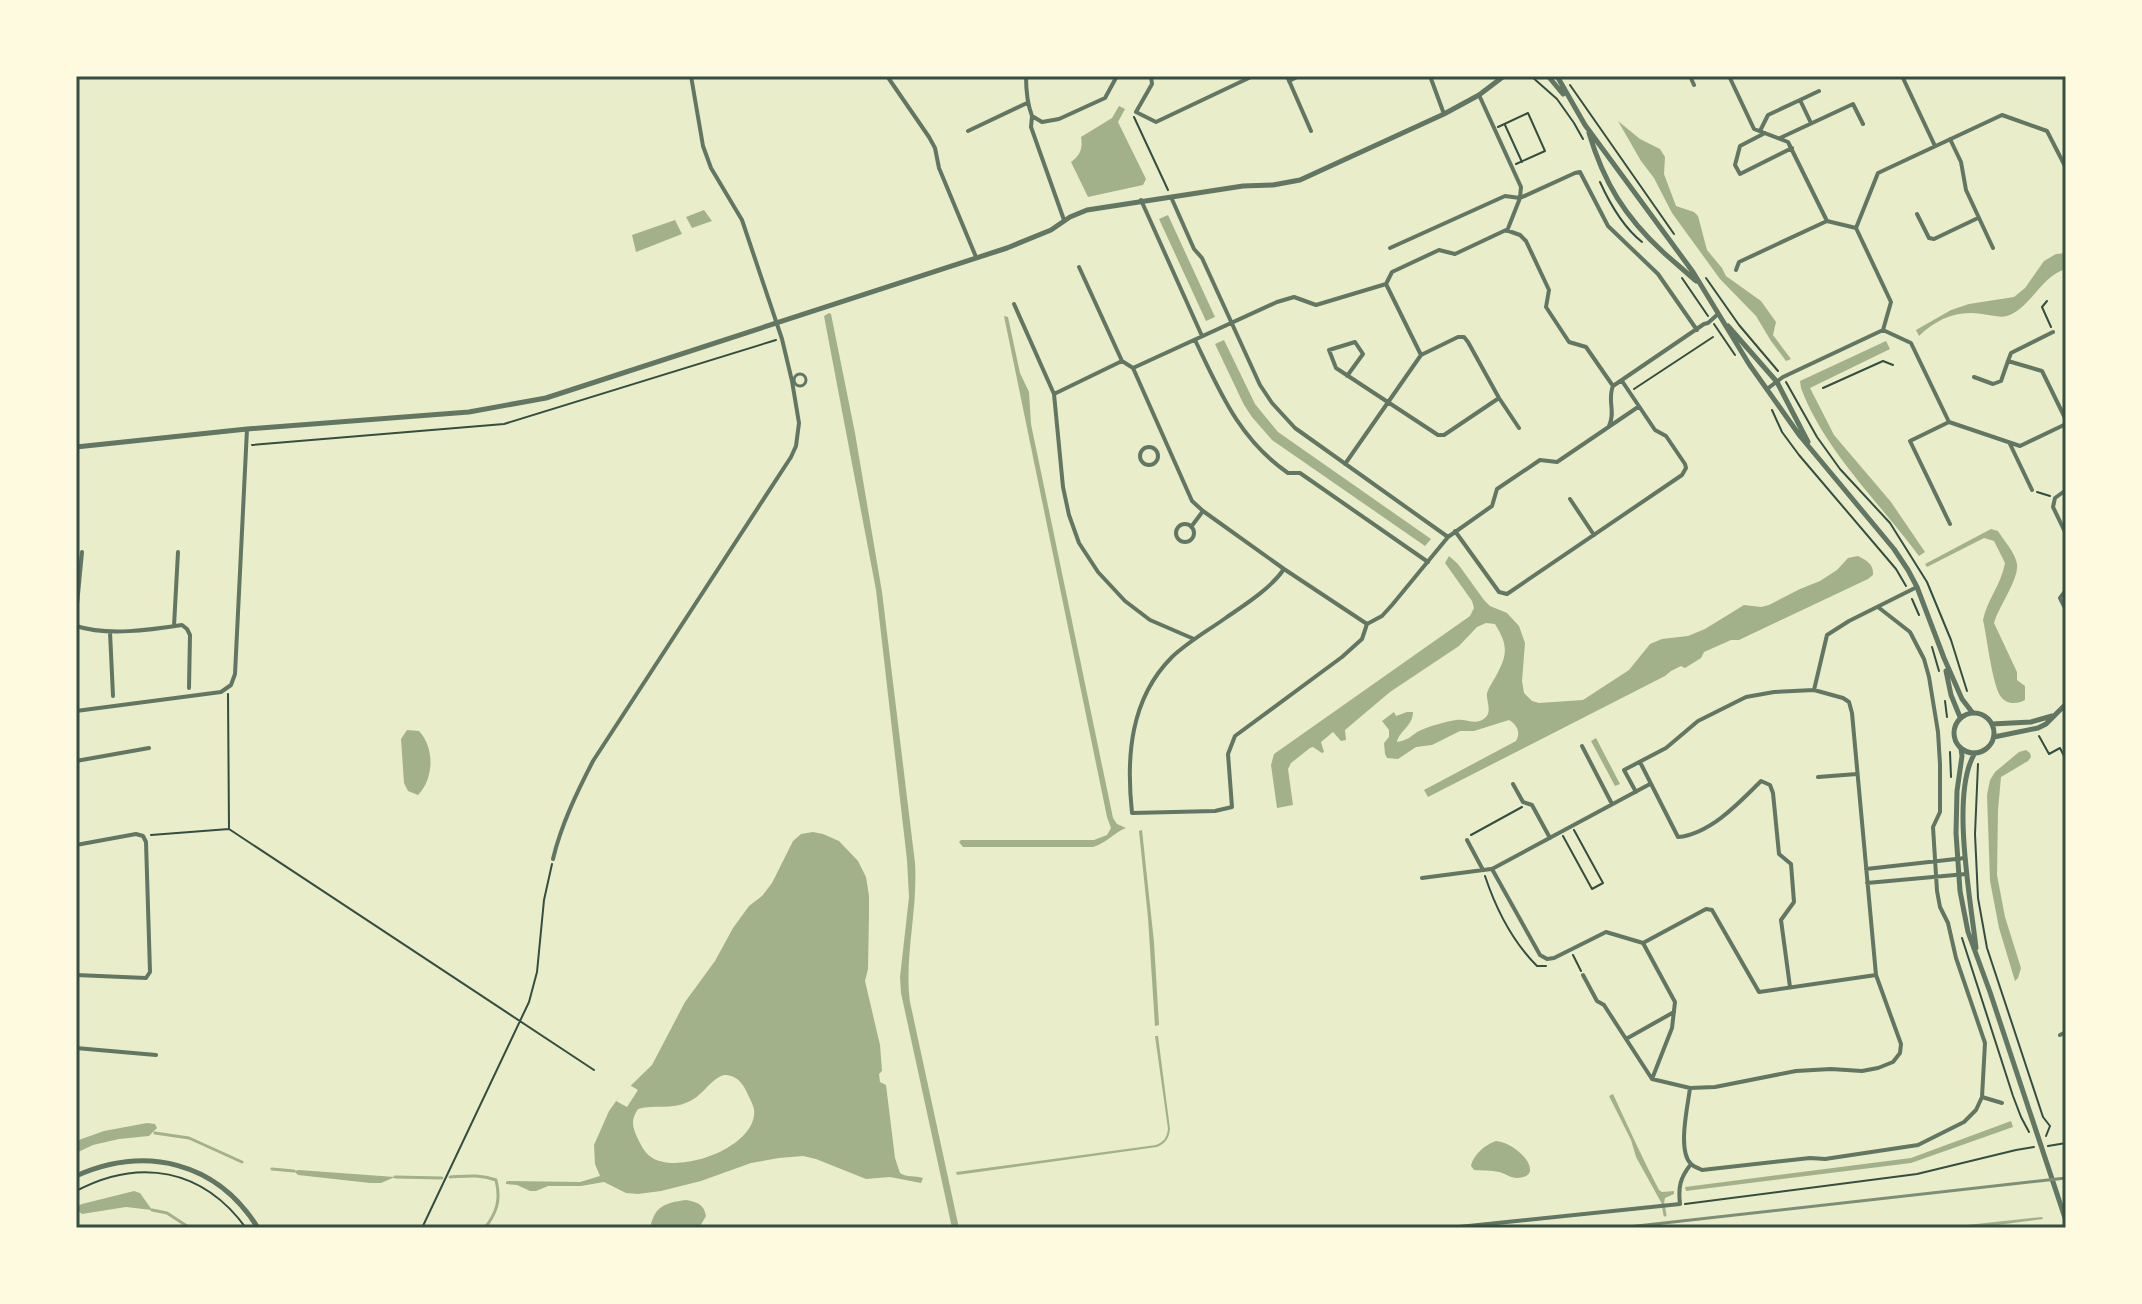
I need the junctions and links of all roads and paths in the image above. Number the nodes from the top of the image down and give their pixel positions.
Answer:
1 (691, 76) edge
2 (887, 76) edge
3 (1026, 76) edge
4 (1117, 76) edge
5 (1151, 76) edge
6 (1253, 76) edge
7 (1299, 76) edge
8 (1430, 76) edge
9 (1504, 76) edge
10 (1531, 76) edge
11 (1548, 76) edge
12 (1557, 76) edge
13 (1690, 76) edge
14 (1729, 76) edge
15 (1902, 76) edge
16 (1288, 78) edge
17 (1694, 85) dead end
18 (1819, 91) dead end
19 (1479, 95) junction
20 (1800, 100) junction
21 (1570, 102) junction
22 (1027, 103) junction
23 (1136, 112) junction
24 (1444, 114) junction
25 (1032, 116) junction
26 (1811, 123) junction
27 (1505, 124) junction
28 (1863, 124) dead end
29 (1585, 125) junction
30 (1494, 129) junction
31 (968, 131) dead end
32 (1311, 131) dead end
33 (1762, 132) junction
34 (1780, 138) junction
35 (1950, 139) junction
36 (1583, 140) dead end
37 (1935, 146) junction
38 (1792, 148) junction
39 (2064, 157) edge
40 (1522, 162) junction
41 (1511, 167) junction
42 (2066, 168) edge
43 (1596, 173) dead end
44 (1171, 197) junction
45 (1520, 198) junction
46 (1141, 200) junction
47 (1917, 214) dead end
48 (1979, 217) junction
49 (1064, 221) junction
50 (1827, 221) junction
51 (1856, 228) junction
52 (1507, 231) junction
53 (1643, 242) dead end
54 (1390, 248) dead end
55 (1993, 248) dead end
56 (976, 257) junction
57 (1079, 267) dead end
58 (1736, 270) dead end
59 (1678, 274) dead end
60 (1386, 284) junction
61 (1703, 289) junction
62 (2047, 301) dead end
63 (1014, 304) dead end
64 (1718, 314) junction
65 (1711, 320) junction
66 (1230, 323) junction
67 (1724, 323) junction
68 (777, 324) junction
69 (1697, 330) junction
70 (1883, 330) junction
71 (2053, 332) joint
72 (1202, 336) junction
73 (1713, 337) dead end
74 (1195, 340) junction
75 (1421, 355) junction
76 (1735, 356) dead end
77 (1122, 361) junction
78 (2008, 361) junction
79 (1893, 365) dead end
80 (1133, 368) junction
81 (1347, 376) junction
82 (1974, 377) dead end
83 (1622, 381) junction
84 (1777, 382) junction
85 (1613, 386) junction
86 (1823, 388) dead end
87 (1767, 389) junction
88 (1630, 392) junction
89 (1054, 394) junction
90 (1499, 398) junction
91 (1387, 402) junction
92 (1638, 407) junction
93 (1771, 407) dead end
94 (1949, 422) junction
95 (2066, 422) edge
96 (1519, 428) dead end
97 (1608, 428) junction
98 (247, 429) junction
99 (2010, 444) junction
100 (1809, 445) junction
101 (76, 447) edge
102 (1167, 447) junction
103 (1157, 452) junction
104 (1345, 464) junction
105 (2032, 490) joint
106 (2066, 490) edge
107 (2055, 498) junction
108 (1570, 499) dead end
109 (1203, 511) junction
110 (1950, 524) dead end
111 (1191, 527) junction
112 (1455, 531) junction
113 (2066, 534) edge
114 (1594, 535) junction
115 (1448, 537) junction
116 (82, 552) dead end
117 (178, 552) dead end
118 (1428, 562) junction
119 (1284, 569) junction
120 (1917, 587) junction
121 (2066, 590) edge
122 (1909, 591) junction
123 (1878, 607) junction
124 (2066, 610) edge
125 (76, 615) edge
126 (1921, 618) dead end
127 (1367, 624) junction
128 (76, 626) edge
129 (174, 627) junction
130 (110, 632) junction
131 (1194, 639) junction
132 (1932, 647) dead end
133 (1944, 658) junction
134 (1938, 671) dead end
135 (189, 688) joint
136 (226, 690) junction
137 (1814, 690) junction
138 (1944, 695) dead end
139 (113, 696) joint
140 (190, 696) junction
141 (2066, 704) edge
142 (115, 706) junction
143 (76, 711) edge
144 (1972, 712) junction
145 (2056, 714) junction
146 (1947, 717) dead end
147 (1960, 717) junction
148 (1992, 724) junction
149 (2039, 735) dead end
150 (1994, 737) junction
151 (1582, 746) dead end
152 (149, 748) dead end
153 (1961, 749) junction
154 (1950, 752) dead end
155 (1975, 753) junction
156 (2066, 760) edge
157 (76, 761) edge
158 (1640, 762) junction
159 (1951, 764) dead end
160 (1978, 764) dead end
161 (1857, 774) junction
162 (1818, 777) dead end
163 (1513, 784) dead end
164 (1650, 784) junction
165 (1636, 792) junction
166 (1523, 802) junction
167 (1612, 804) junction
168 (1572, 826) junction
169 (229, 829) junction
170 (1561, 832) junction
171 (143, 836) junction
172 (1550, 838) junction
173 (1467, 840) joint
174 (76, 845) edge
175 (553, 859) joint
176 (1962, 859) junction
177 (1935, 862) junction
178 (1492, 869) junction
179 (1866, 869) junction
180 (1483, 870) junction
181 (1962, 874) junction
182 (1936, 876) junction
183 (1422, 878) dead end
184 (1867, 883) junction
185 (1516, 939) dead end
186 (1643, 943) junction
187 (1572, 954) dead end
188 (1581, 972) joint
189 (76, 975) edge
190 (1876, 975) junction
191 (1790, 987) junction
192 (1674, 1012) junction
193 (520, 1022) junction
194 (2066, 1032) edge
195 (2060, 1035) dead end
196 (1626, 1039) junction
197 (76, 1048) edge
198 (156, 1055) dead end
199 (594, 1070) dead end
200 (1652, 1079) junction
201 (1690, 1088) junction
202 (1982, 1097) junction
203 (2002, 1103) dead end
204 (2017, 1108) dead end
205 (2025, 1126) dead end
206 (2047, 1133) dead end
207 (2016, 1150) dead end
208 (1691, 1164) junction
209 (76, 1176) edge
210 (76, 1191) edge
211 (1680, 1204) junction
212 (2066, 1221) edge
213 (246, 1228) edge
214 (258, 1228) edge
215 (422, 1228) edge
216 (1449, 1228) edge

1 - 68 street
2 - 56 street
3 - 22 street
4 - 25 street
5 - 23 street
6 - 23 street
7 - 16 street
8 - 24 street
9 - 19 street
10 - 36 path
11 - 21 street
12 - 21 street
13 - 17 street
14 - 33 street
15 - 37 street
16 - 32 street
18 - 20 street
19 - 24 street
19 - 30 street
20 - 26 street
20 - 33 street
21 - 29 street
22 - 25 street
22 - 31 street
23 - 44 path
24 - 44 street
25 - 49 street
26 - 28 street
26 - 34 street
27 - 30 path
27 - 40 path
27 - 40 path
29 - 61 street
29 - 61 street
30 - 41 street
33 - 34 street
33 - 38 street
34 - 38 street
35 - 37 street
35 - 39 street
35 - 48 street
37 - 51 street
38 - 50 street
39 - 42 street
40 - 41 path
41 - 45 street
43 - 53 path
44 - 46 street
44 - 66 street
45 - 52 street
45 - 54 street
45 - 69 street
46 - 49 street
46 - 72 street
47 - 48 street
48 - 55 street
49 - 56 street
50 - 51 street
50 - 58 street
51 - 70 street
52 - 60 street
52 - 85 street
56 - 68 street
57 - 77 street
59 - 65 path
60 - 66 street
60 - 75 street
61 - 64 street
62 - 71 path
63 - 89 street
64 - 65 street
64 - 67 street
65 - 69 street
65 - 76 path
66 - 72 street
66 - 104 street
67 - 84 street
67 - 87 street
68 - 98 street
68 - 175 street
69 - 83 street
70 - 84 street
70 - 94 street
71 - 78 street
72 - 74 street
73 - 88 path
74 - 80 street
74 - 118 street
75 - 90 street
75 - 91 street
77 - 80 street
77 - 89 street
78 - 82 street
78 - 95 street
79 - 86 path
80 - 102 street
81 - 81 street
81 - 91 street
83 - 85 street
83 - 88 street
84 - 87 street
84 - 100 street
85 - 97 street
87 - 100 street
88 - 92 street
89 - 131 street
90 - 91 street
90 - 96 street
91 - 104 street
92 - 97 street
92 - 114 street
93 - 122 path
94 - 99 street
94 - 110 street
95 - 99 street
97 - 112 street
98 - 101 street
98 - 136 street
99 - 105 street
100 - 120 street
102 - 103 street
102 - 109 street
103 - 103 street
104 - 115 street
105 - 107 path
106 - 107 street
107 - 113 street
108 - 114 street
109 - 111 street
109 - 119 street
111 - 111 street
112 - 114 street
112 - 115 street
115 - 118 street
116 - 125 street
117 - 129 street
118 - 127 street
119 - 127 street
119 - 131 street
120 - 122 street
120 - 133 street
121 - 124 street
122 - 123 street
122 - 126 path
123 - 137 street
123 - 177 street
127 - 131 street
128 - 130 street
129 - 130 street
129 - 135 street
130 - 139 street
132 - 134 path
133 - 144 street
133 - 147 street
135 - 140 street
136 - 140 street
136 - 169 path
137 - 158 street
137 - 161 street
138 - 146 path
139 - 142 street
140 - 142 street
141 - 145 street
142 - 143 street
144 - 147 street
144 - 148 street
145 - 148 street
145 - 150 street
147 - 153 street
148 - 150 street
149 - 156 path
150 - 155 street
151 - 167 street
152 - 157 street
153 - 155 street
153 - 176 street
154 - 159 path
155 - 176 street
158 - 164 street
158 - 165 street
160 - 206 path
161 - 162 street
161 - 179 street
163 - 166 street
164 - 165 street
164 - 191 street
165 - 167 street
166 - 172 street
166 - 173 path
167 - 168 street
168 - 170 street
168 - 170 path
169 - 171 path
169 - 193 path
170 - 172 street
171 - 174 street
171 - 189 street
172 - 178 street
173 - 180 street
175 - 193 path
176 - 177 street
176 - 181 street
177 - 179 street
177 - 182 street
178 - 180 street
178 - 186 street
179 - 184 street
180 - 183 street
180 - 185 path
181 - 182 street
181 - 212 street
182 - 184 street
182 - 202 street
184 - 190 street
186 - 191 street
186 - 192 street
187 - 188 path
188 - 196 street
190 - 191 street
190 - 201 street
192 - 196 street
192 - 200 street
193 - 199 path
193 - 215 path
194 - 195 street
196 - 200 street
197 - 198 street
200 - 201 street
201 - 208 street
202 - 203 street
202 - 208 street
204 - 205 path
207 - 211 path
208 - 211 street
209 - 214 street
210 - 213 path
211 - 216 street

